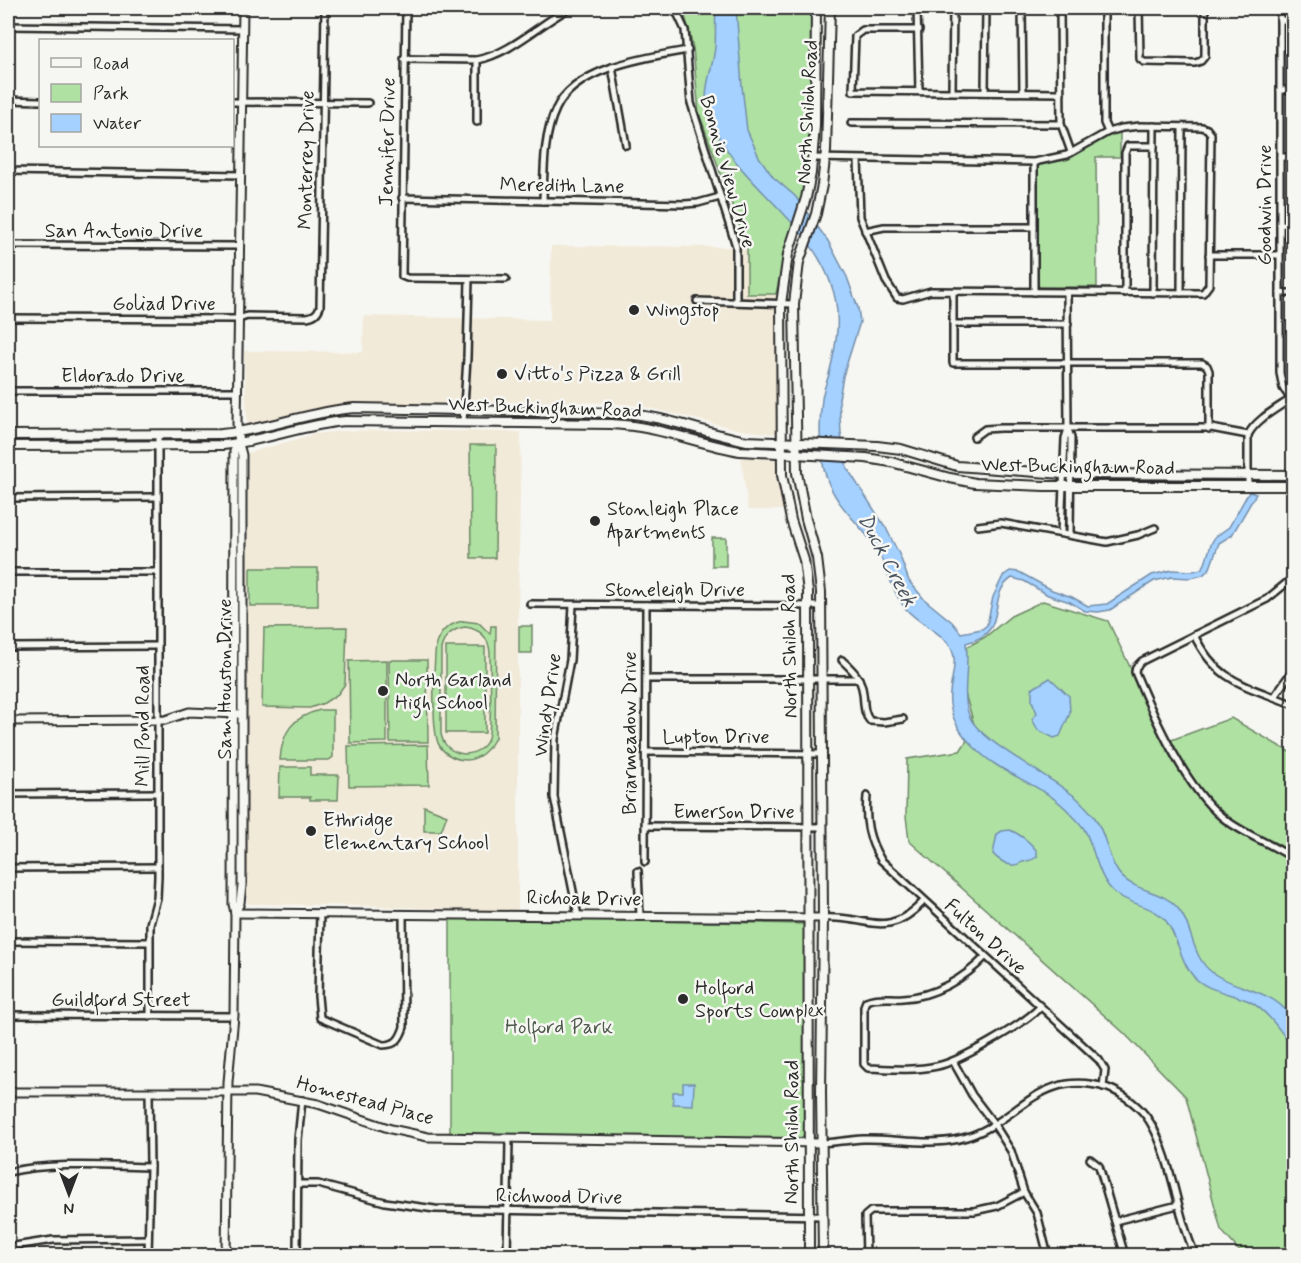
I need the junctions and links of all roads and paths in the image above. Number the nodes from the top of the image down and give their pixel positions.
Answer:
1 (243, 8) edge
2 (325, 8) edge
3 (406, 8) edge
4 (569, 8) edge
5 (671, 8) edge
6 (816, 8) edge
7 (830, 8) edge
8 (917, 8) edge
9 (953, 8) edge
10 (986, 8) edge
11 (1023, 8) edge
12 (1060, 8) edge
13 (1104, 8) edge
14 (1139, 8) edge
15 (1205, 8) edge
16 (1280, 8) edge
17 (1280, 20) junction
18 (1293, 21) edge
19 (8, 26) edge
20 (243, 29) junction
21 (919, 30) junction
22 (688, 50) junction
23 (404, 59) junction
24 (477, 60) junction
25 (612, 67) junction
26 (1280, 90) junction
27 (1293, 90) edge
28 (919, 91) junction
29 (952, 91) junction
30 (985, 92) junction
31 (1023, 92) junction
32 (1060, 93) junction
33 (8, 100) edge
34 (39, 101) edge
35 (234, 102) edge
36 (242, 102) junction
37 (323, 102) junction
38 (368, 103) dead end
39 (477, 122) dead end
40 (852, 123) dead end
41 (1061, 124) junction
42 (1154, 126) junction
43 (1182, 127) junction
44 (1108, 132) junction
45 (626, 145) dead end
46 (1154, 146) junction
47 (1071, 152) junction
48 (1280, 157) junction
49 (1293, 157) edge
50 (813, 158) junction
51 (825, 158) junction
52 (858, 159) junction
53 (1034, 162) junction
54 (8, 171) edge
55 (241, 175) junction
56 (720, 197) junction
57 (402, 198) junction
58 (806, 198) junction
59 (819, 200) junction
60 (543, 201) junction
61 (1280, 224) junction
62 (1293, 225) edge
63 (1034, 227) junction
64 (865, 231) junction
65 (8, 244) edge
66 (240, 246) junction
67 (1209, 255) junction
68 (1279, 255) junction
69 (469, 279) junction
70 (506, 279) dead end
71 (953, 292) junction
72 (1034, 292) junction
73 (1067, 292) junction
74 (1125, 293) junction
75 (1153, 293) junction
76 (1181, 293) junction
77 (1280, 293) junction
78 (1293, 293) edge
79 (697, 301) dead end
80 (736, 302) junction
81 (781, 304) junction
82 (794, 304) junction
83 (318, 312) joint
84 (8, 318) edge
85 (239, 319) junction
86 (954, 324) junction
87 (1068, 324) junction
88 (1068, 363) junction
89 (8, 391) edge
90 (238, 391) junction
91 (1292, 398) edge
92 (374, 409) junction
93 (463, 410) junction
94 (576, 412) junction
95 (306, 415) junction
96 (374, 420) junction
97 (463, 422) junction
98 (575, 423) junction
99 (306, 426) junction
100 (695, 428) junction
101 (1068, 429) junction
102 (1209, 429) junction
103 (238, 433) junction
104 (8, 435) edge
105 (158, 435) junction
106 (1248, 435) junction
107 (974, 437) dead end
108 (691, 439) junction
109 (780, 443) junction
110 (238, 444) junction
111 (796, 444) junction
112 (8, 446) edge
113 (158, 447) junction
114 (781, 454) junction
115 (796, 454) junction
116 (1067, 474) junction
117 (1248, 474) junction
118 (1293, 475) edge
119 (1067, 486) junction
120 (1248, 486) junction
121 (1293, 486) edge
122 (157, 497) junction
123 (8, 498) edge
124 (978, 526) dead end
125 (1155, 528) dead end
126 (1061, 533) junction
127 (1070, 535) junction
128 (8, 572) edge
129 (157, 572) junction
130 (1293, 577) edge
131 (530, 604) dead end
132 (573, 605) junction
133 (646, 605) junction
134 (808, 606) junction
135 (821, 606) junction
136 (1194, 635) junction
137 (158, 646) junction
138 (8, 647) edge
139 (842, 660) dead end
140 (1293, 668) edge
141 (646, 679) junction
142 (808, 679) junction
143 (859, 679) junction
144 (822, 680) junction
145 (1274, 697) junction
146 (1293, 705) edge
147 (238, 714) junction
148 (157, 719) junction
149 (903, 719) dead end
150 (8, 721) edge
151 (645, 752) junction
152 (808, 754) junction
153 (822, 754) junction
154 (158, 793) junction
155 (8, 794) edge
156 (867, 796) dead end
157 (645, 826) junction
158 (809, 827) junction
159 (823, 827) junction
160 (1293, 860) edge
161 (645, 862) dead end
162 (158, 867) junction
163 (8, 868) edge
164 (638, 871) dead end
165 (924, 901) junction
166 (235, 913) junction
167 (320, 913) junction
168 (403, 914) junction
169 (578, 916) junction
170 (640, 916) junction
171 (809, 918) junction
172 (823, 918) junction
173 (8, 941) edge
174 (149, 942) junction
175 (985, 957) junction
176 (1040, 1007) junction
177 (8, 1016) edge
178 (150, 1016) junction
179 (234, 1016) junction
180 (808, 1018) junction
181 (822, 1018) junction
182 (953, 1061) junction
183 (1103, 1087) junction
184 (228, 1091) junction
185 (8, 1092) edge
186 (149, 1092) junction
187 (302, 1100) junction
188 (994, 1124) junction
189 (509, 1140) junction
190 (808, 1143) junction
191 (822, 1143) junction
192 (1090, 1159) dead end
193 (150, 1167) junction
194 (8, 1172) edge
195 (298, 1184) junction
196 (1024, 1192) junction
197 (1178, 1205) junction
198 (508, 1212) junction
199 (808, 1216) junction
200 (822, 1216) junction
201 (1115, 1221) junction
202 (148, 1239) junction
203 (8, 1247) edge
204 (297, 1255) edge
205 (148, 1256) edge
206 (226, 1256) edge
207 (316, 1256) edge
208 (507, 1256) edge
209 (809, 1256) edge
210 (823, 1256) edge
211 (866, 1256) edge
212 (1048, 1256) edge
213 (1125, 1256) edge
214 (1196, 1256) edge

1 - 20 street, Sam Houston Drive
2 - 37 street, Monterrey Drive
3 - 23 street, Jennifer Drive
4 - 24 street
5 - 22 street, Bonnie View Drive
6 - 50 main road, North Shiloh Road
7 - 51 main road, North Shiloh Road
8 - 21 street
9 - 29 street
10 - 30 street
11 - 31 street
12 - 32 street
13 - 44 street
14 - 15 street
16 - 17 street, Goodwin Drive
17 - 18 street
17 - 26 street, Goodwin Drive
19 - 20 street
20 - 36 street, Sam Houston Drive
21 - 28 street
21 - 28 street
22 - 25 street
22 - 56 street, Bonnie View Drive
23 - 24 street
23 - 57 street, Jennifer Drive
24 - 39 street
25 - 45 street
25 - 60 street
26 - 27 street
26 - 48 street, Goodwin Drive
28 - 29 street
29 - 30 street
30 - 31 street
31 - 32 street
32 - 41 street
33 - 34 street
35 - 36 street
36 - 37 street
36 - 55 street, Sam Houston Drive
37 - 38 street
37 - 83 street, Monterrey Drive
40 - 41 street
41 - 47 street
42 - 43 street
42 - 44 street
42 - 46 street
43 - 67 street
43 - 76 street
44 - 47 street
46 - 74 street
46 - 75 street
47 - 53 street
48 - 49 street
48 - 61 street, Goodwin Drive
50 - 51 street
50 - 58 main road, North Shiloh Road
51 - 52 street
51 - 59 main road, North Shiloh Road
52 - 53 street
52 - 64 street
53 - 63 street
54 - 55 street
55 - 66 street, Sam Houston Drive
56 - 60 street, Meredith Lane
56 - 80 street, Bonnie View Drive
57 - 60 street, Meredith Lane
57 - 69 street, Jennifer Drive
58 - 59 main road
58 - 81 main road, North Shiloh Road
59 - 82 main road, North Shiloh Road
61 - 62 street
61 - 68 street, Goodwin Drive
63 - 64 street
63 - 72 street
64 - 71 street
65 - 66 street, San Antonio Drive
66 - 85 street, Sam Houston Drive
67 - 68 street
67 - 76 street
68 - 77 street, Goodwin Drive
69 - 70 street
69 - 93 street
71 - 72 street
71 - 86 street
72 - 73 street
73 - 74 street
73 - 87 street
74 - 75 street
75 - 76 street
77 - 78 street
77 - 91 street, Goodwin Drive
79 - 80 street
80 - 81 street
81 - 82 street
81 - 109 main road, North Shiloh Road
82 - 111 main road, North Shiloh Road
83 - 85 street, Goliad Drive
84 - 85 street, Goliad Drive
85 - 90 street, Sam Houston Drive
86 - 87 street
86 - 88 street
87 - 88 street
88 - 101 street
88 - 102 street
89 - 90 street, Eldorado Drive
90 - 103 street, Sam Houston Drive
91 - 106 street
92 - 93 main road, West Buckingham Road
92 - 95 main road, West Buckingham Road
92 - 96 main road
93 - 94 main road, West Buckingham Road
93 - 97 street
94 - 98 main road
94 - 100 main road, West Buckingham Road
95 - 99 main road
95 - 103 main road, West Buckingham Road
96 - 97 main road, West Buckingham Road
96 - 99 main road, West Buckingham Road
97 - 98 main road, West Buckingham Road
98 - 108 main road, West Buckingham Road
99 - 110 main road, West Buckingham Road
100 - 108 main road
100 - 109 main road, West Buckingham Road
101 - 102 street
101 - 107 street
101 - 116 street
102 - 106 street
103 - 105 main road, West Buckingham Road
103 - 110 street, Sam Houston Drive
104 - 105 main road, West Buckingham Road
105 - 113 street, Mill Pond Road
106 - 117 street
108 - 114 main road, West Buckingham Road
109 - 111 main road, West Buckingham Road
109 - 114 main road, North Shiloh Road
110 - 113 main road, West Buckingham Road
110 - 147 street, Sam Houston Drive
111 - 115 main road, North Shiloh Road
111 - 116 main road, West Buckingham Road
112 - 113 main road, West Buckingham Road
113 - 122 street, Mill Pond Road
114 - 115 main road, West Buckingham Road
114 - 134 main road, North Shiloh Road
115 - 119 main road, West Buckingham Road
115 - 135 main road, North Shiloh Road
116 - 117 main road, West Buckingham Road
116 - 119 street
117 - 118 main road, West Buckingham Road
117 - 120 street
119 - 120 main road, West Buckingham Road
119 - 126 street
119 - 127 street
120 - 121 main road, West Buckingham Road
122 - 123 street
122 - 129 street, Mill Pond Road
124 - 126 street
125 - 127 street
126 - 127 street
128 - 129 street
129 - 137 street, Mill Pond Road
130 - 136 street
131 - 132 street, Stoneleigh Drive
132 - 133 street, Stoneleigh Drive
132 - 169 street, Windy Drive
133 - 134 street, Stoneleigh Drive
133 - 141 street, Briarmeadow Drive
134 - 135 street, Stoneleigh Drive
134 - 142 main road, North Shiloh Road
135 - 144 main road, North Shiloh Road
136 - 145 street
136 - 160 street
137 - 138 street
137 - 148 street, Mill Pond Road
139 - 143 street
140 - 145 street
141 - 142 street
141 - 151 street, Briarmeadow Drive
142 - 144 street
142 - 152 main road, North Shiloh Road
143 - 144 street
143 - 149 street
144 - 153 main road, North Shiloh Road
145 - 146 street
147 - 148 street
147 - 166 street, Sam Houston Drive
148 - 150 street
148 - 154 street, Mill Pond Road
151 - 152 street, Lupton Drive
151 - 157 street, Briarmeadow Drive
152 - 153 street, Lupton Drive
152 - 158 main road, North Shiloh Road
153 - 159 main road, North Shiloh Road
154 - 155 street
154 - 162 street, Mill Pond Road
156 - 165 street, Fulton Drive
157 - 158 street, Emerson Drive
157 - 161 street, Briarmeadow Drive
158 - 159 street, Emerson Drive
158 - 171 main road, North Shiloh Road
159 - 172 main road, North Shiloh Road
162 - 163 street
162 - 174 street, Mill Pond Road
164 - 170 street
165 - 172 street, Richoak Drive
165 - 175 street, Fulton Drive
166 - 167 street, Richoak Drive
166 - 179 street, Sam Houston Drive
167 - 168 street, Richoak Drive
167 - 168 street
168 - 169 street, Richoak Drive
169 - 170 street, Richoak Drive
170 - 171 street, Richoak Drive
171 - 172 street, Richoak Drive
171 - 180 main road, North Shiloh Road
172 - 181 main road, North Shiloh Road
173 - 174 street
174 - 178 street, Mill Pond Road
175 - 176 street, Fulton Drive
175 - 182 street
176 - 182 street
176 - 183 street, Fulton Drive
177 - 178 street, Guildford Street
178 - 179 street, Guildford Street
179 - 184 street, Sam Houston Drive
180 - 181 main road
180 - 190 main road, North Shiloh Road
181 - 191 main road, North Shiloh Road
182 - 188 street
183 - 188 street
183 - 197 street
184 - 186 street, Homestead Place
184 - 187 street, Homestead Place
184 - 206 street, Sam Houston Drive
185 - 186 street, Homestead Place
186 - 193 street
187 - 189 street, Homestead Place
187 - 195 street
188 - 191 street
188 - 196 street
189 - 190 street, Homestead Place
189 - 198 street
190 - 191 street, Homestead Place
190 - 199 main road, North Shiloh Road
191 - 200 main road, North Shiloh Road
192 - 201 street
193 - 194 street
193 - 202 street
195 - 198 street, Richwood Drive
195 - 204 street
196 - 211 street
196 - 212 street
197 - 201 street
197 - 214 street
198 - 199 street, Richwood Drive
198 - 208 street
199 - 200 street, Richwood Drive
199 - 209 main road, North Shiloh Road
200 - 210 main road, North Shiloh Road
201 - 213 street
202 - 203 street
202 - 205 street
204 - 207 street

